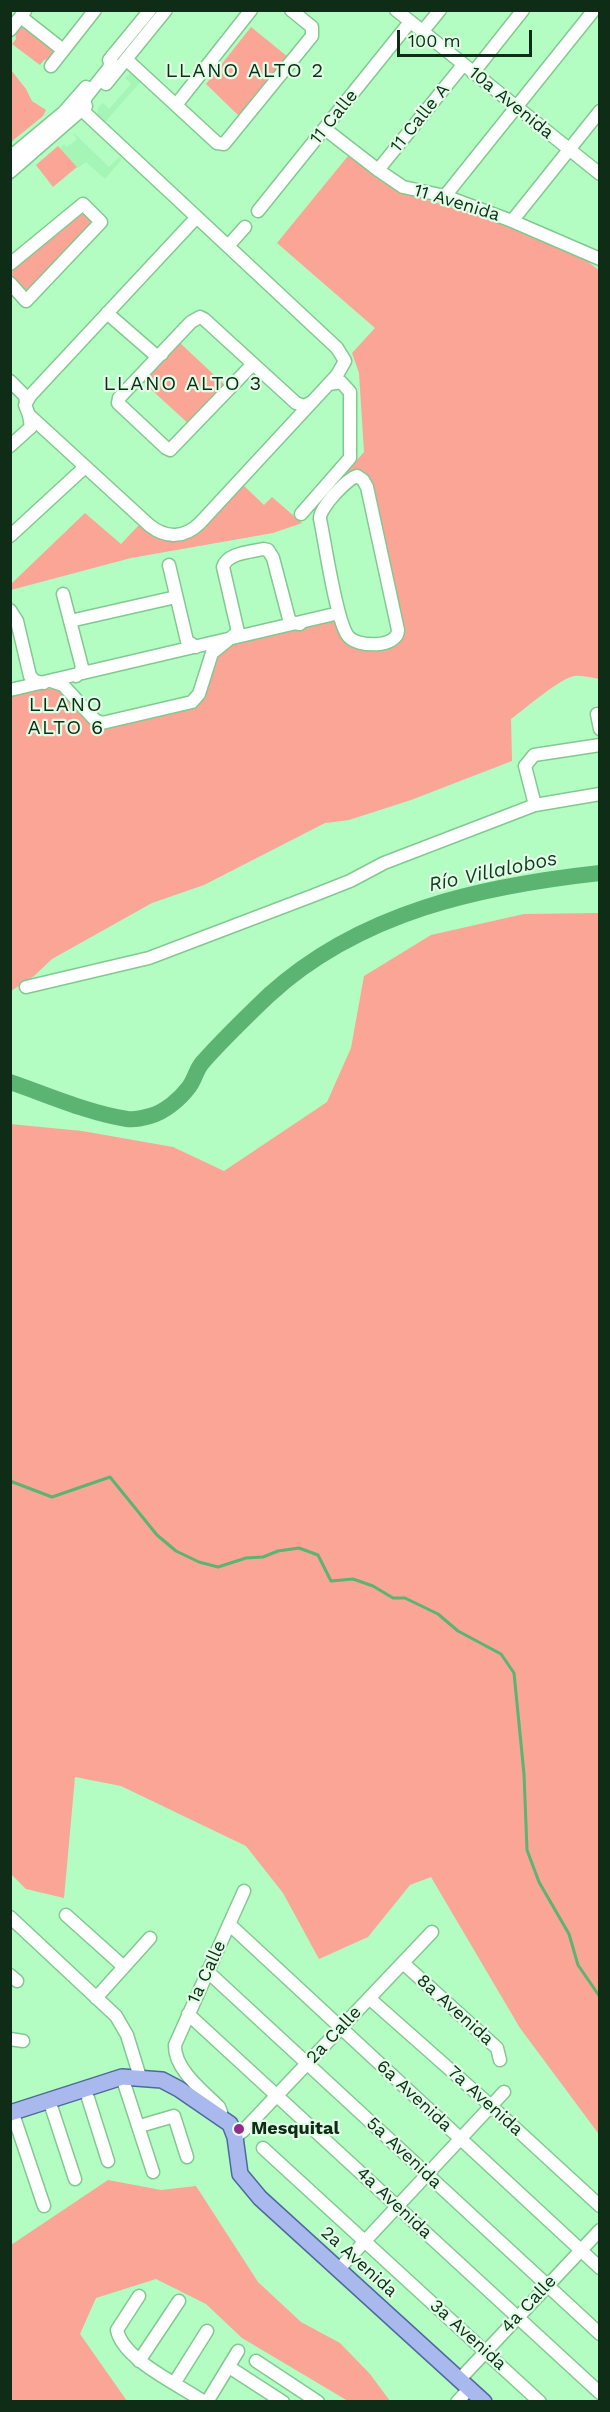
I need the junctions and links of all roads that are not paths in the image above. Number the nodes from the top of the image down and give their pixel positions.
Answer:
1 (95, 10) edge
2 (150, 10) edge
3 (166, 10) edge
4 (251, 10) edge
5 (291, 10) edge
6 (396, 10) edge
7 (440, 10) edge
8 (523, 10) edge
9 (594, 10) edge
10 (24, 14) edge
11 (410, 22) junction
12 (10, 30) edge
13 (422, 32) junction
14 (63, 50) junction
15 (112, 56) junction
16 (127, 60) junction
17 (51, 66) dead end
18 (468, 69) junction
19 (176, 105) junction
20 (516, 107) junction
21 (82, 110) junction
22 (600, 111) edge
23 (325, 129) junction
24 (569, 149) junction
25 (10, 157) edge
26 (378, 170) junction
27 (10, 172) edge
28 (600, 174) edge
29 (445, 196) junction
30 (258, 211) dead end
31 (196, 218) junction
32 (512, 221) junction
33 (245, 227) dead end
34 (228, 246) junction
35 (600, 259) edge
36 (10, 264) edge
37 (10, 283) edge
38 (107, 313) junction
39 (162, 354) junction
40 (345, 358) junction
41 (253, 364) junction
42 (10, 381) edge
43 (329, 384) junction
44 (350, 392) junction
45 (313, 401) junction
46 (28, 408) junction
47 (10, 446) edge
48 (86, 467) junction
49 (301, 514) dead end
50 (10, 536) edge
51 (169, 565) dead end
52 (63, 594) dead end
53 (176, 597) junction
54 (10, 610) edge
55 (339, 614) junction
56 (70, 621) junction
57 (300, 624) junction
58 (227, 640) junction
59 (196, 648) junction
60 (76, 676) junction
61 (47, 682) junction
62 (10, 690) edge
63 (597, 714) dead end
64 (600, 729) edge
65 (600, 745) edge
66 (600, 794) edge
67 (535, 805) junction
68 (26, 987) dead end
69 (244, 1891) dead end
70 (66, 1915) dead end
71 (10, 1917) edge
72 (229, 1924) junction
73 (432, 1932) dead end
74 (150, 1938) dead end
75 (403, 1963) junction
76 (124, 1967) junction
77 (207, 1971) junction
78 (96, 1998) junction
79 (369, 1998) junction
80 (188, 2014) junction
81 (341, 2028) junction
82 (500, 2060) dead end
83 (308, 2064) junction
84 (140, 2077) junction
85 (123, 2081) junction
86 (504, 2092) dead end
87 (277, 2096) junction
88 (88, 2098) junction
89 (490, 2105) junction
90 (52, 2109) junction
91 (220, 2116) junction
92 (12, 2118) edge
93 (140, 2126) junction
94 (235, 2137) junction
95 (459, 2138) junction
96 (263, 2148) dead end
97 (187, 2157) dead end
98 (108, 2161) dead end
99 (153, 2172) dead end
100 (426, 2174) junction
101 (75, 2179) dead end
102 (44, 2206) dead end
103 (397, 2206) junction
104 (600, 2206) edge
105 (600, 2230) edge
106 (365, 2241) junction
107 (580, 2250) junction
108 (600, 2268) edge
109 (338, 2270) junction
110 (547, 2285) junction
111 (139, 2296) dead end
112 (179, 2301) dead end
113 (517, 2317) junction
114 (207, 2331) dead end
115 (600, 2334) edge
116 (238, 2351) dead end
117 (485, 2351) junction
118 (139, 2361) junction
119 (256, 2361) dead end
120 (229, 2367) junction
121 (175, 2382) junction
122 (465, 2384) junction
123 (600, 2393) edge
124 (206, 2402) edge
125 (282, 2402) edge
126 (318, 2402) edge
127 (457, 2402) edge
128 (484, 2402) edge
129 (540, 2402) edge

1 - 14 street
2 - 15 street
3 - 16 street
4 - 19 street
5 - 19 street
6 - 11 street, 10a Avenida
7 - 13 street
8 - 18 street, 11 Calle A
9 - 20 street
10 - 12 street
10 - 14 street
11 - 13 street, 10a Avenida
11 - 23 street, 11 Calle
13 - 18 street, 10a Avenida
14 - 17 street
15 - 21 street
15 - 25 street
16 - 19 street
16 - 21 street
18 - 20 street, 10a Avenida
18 - 26 street, 11 Calle A
20 - 24 street, 10a Avenida
20 - 29 street
21 - 27 street
21 - 31 street
22 - 24 street
23 - 26 street, 11 Avenida
23 - 30 street, 11 Calle
24 - 28 street, 10a Avenida
24 - 32 street
26 - 29 street, 11 Avenida
29 - 32 street, 11 Avenida
31 - 34 street
31 - 38 street
32 - 35 street, 11 Avenida
33 - 34 street
34 - 40 street
36 - 37 street
38 - 39 street
38 - 46 street
39 - 41 street
39 - 41 street
40 - 43 street
40 - 44 street
41 - 45 street
42 - 46 street
43 - 44 street
43 - 45 street
44 - 49 street
45 - 48 street
46 - 47 street
46 - 48 street
48 - 50 street
51 - 53 street
52 - 56 street
53 - 56 street
53 - 59 street
54 - 61 street
55 - 55 street
55 - 57 street
56 - 60 street
57 - 58 street
57 - 58 street
58 - 59 street
58 - 61 street
59 - 60 street
60 - 61 street
61 - 62 street
63 - 64 street
65 - 67 street
66 - 67 street
67 - 68 street
69 - 72 street, 1a Calle
70 - 76 street
71 - 78 street
72 - 77 street, 1a Calle
72 - 81 street, 6a Avenida
73 - 75 street, 2a Calle
74 - 76 street
75 - 79 street, 2a Calle
75 - 82 street, 8a Avenida
76 - 78 street
77 - 80 street, 1a Calle
77 - 83 street, 5a Avenida
78 - 84 street
79 - 81 street, 2a Calle
79 - 89 street, 7a Avenida
80 - 87 street, 4a Avenida
80 - 91 street, 1a Calle
81 - 83 street, 2a Calle
81 - 95 street, 6a Avenida
83 - 87 street, 2a Calle
83 - 100 street, 5a Avenida
84 - 85 main road
84 - 91 main road
85 - 88 main road
85 - 92 main road
85 - 93 street
86 - 89 street
87 - 94 street, 2a Calle
87 - 103 street, 4a Avenida
88 - 90 main road
88 - 98 street
89 - 95 street
89 - 104 street, 7a Avenida
90 - 92 main road
90 - 101 street
91 - 94 main road
92 - 102 street
93 - 97 street
93 - 99 street
94 - 109 main road, 2a Avenida
95 - 100 street
95 - 107 street, 6a Avenida
96 - 106 street, 3a Avenida
100 - 103 street
100 - 110 street, 5a Avenida
103 - 106 street
103 - 113 street, 4a Avenida
105 - 107 street, 4a Calle
106 - 109 street
106 - 117 street, 3a Avenida
107 - 108 street, 6a Avenida
107 - 110 street, 4a Calle
109 - 122 main road, 2a Avenida
110 - 113 street, 4a Calle
110 - 115 street, 5a Avenida
111 - 118 street
112 - 118 street
113 - 117 street, 4a Calle
113 - 123 street, 4a Avenida
114 - 121 street
116 - 120 street
117 - 122 street, 4a Calle
117 - 129 street, 3a Avenida
118 - 121 street
119 - 126 street
120 - 124 street
120 - 125 street
121 - 124 street
122 - 127 street, 4a Calle
122 - 128 main road, 2a Avenida

